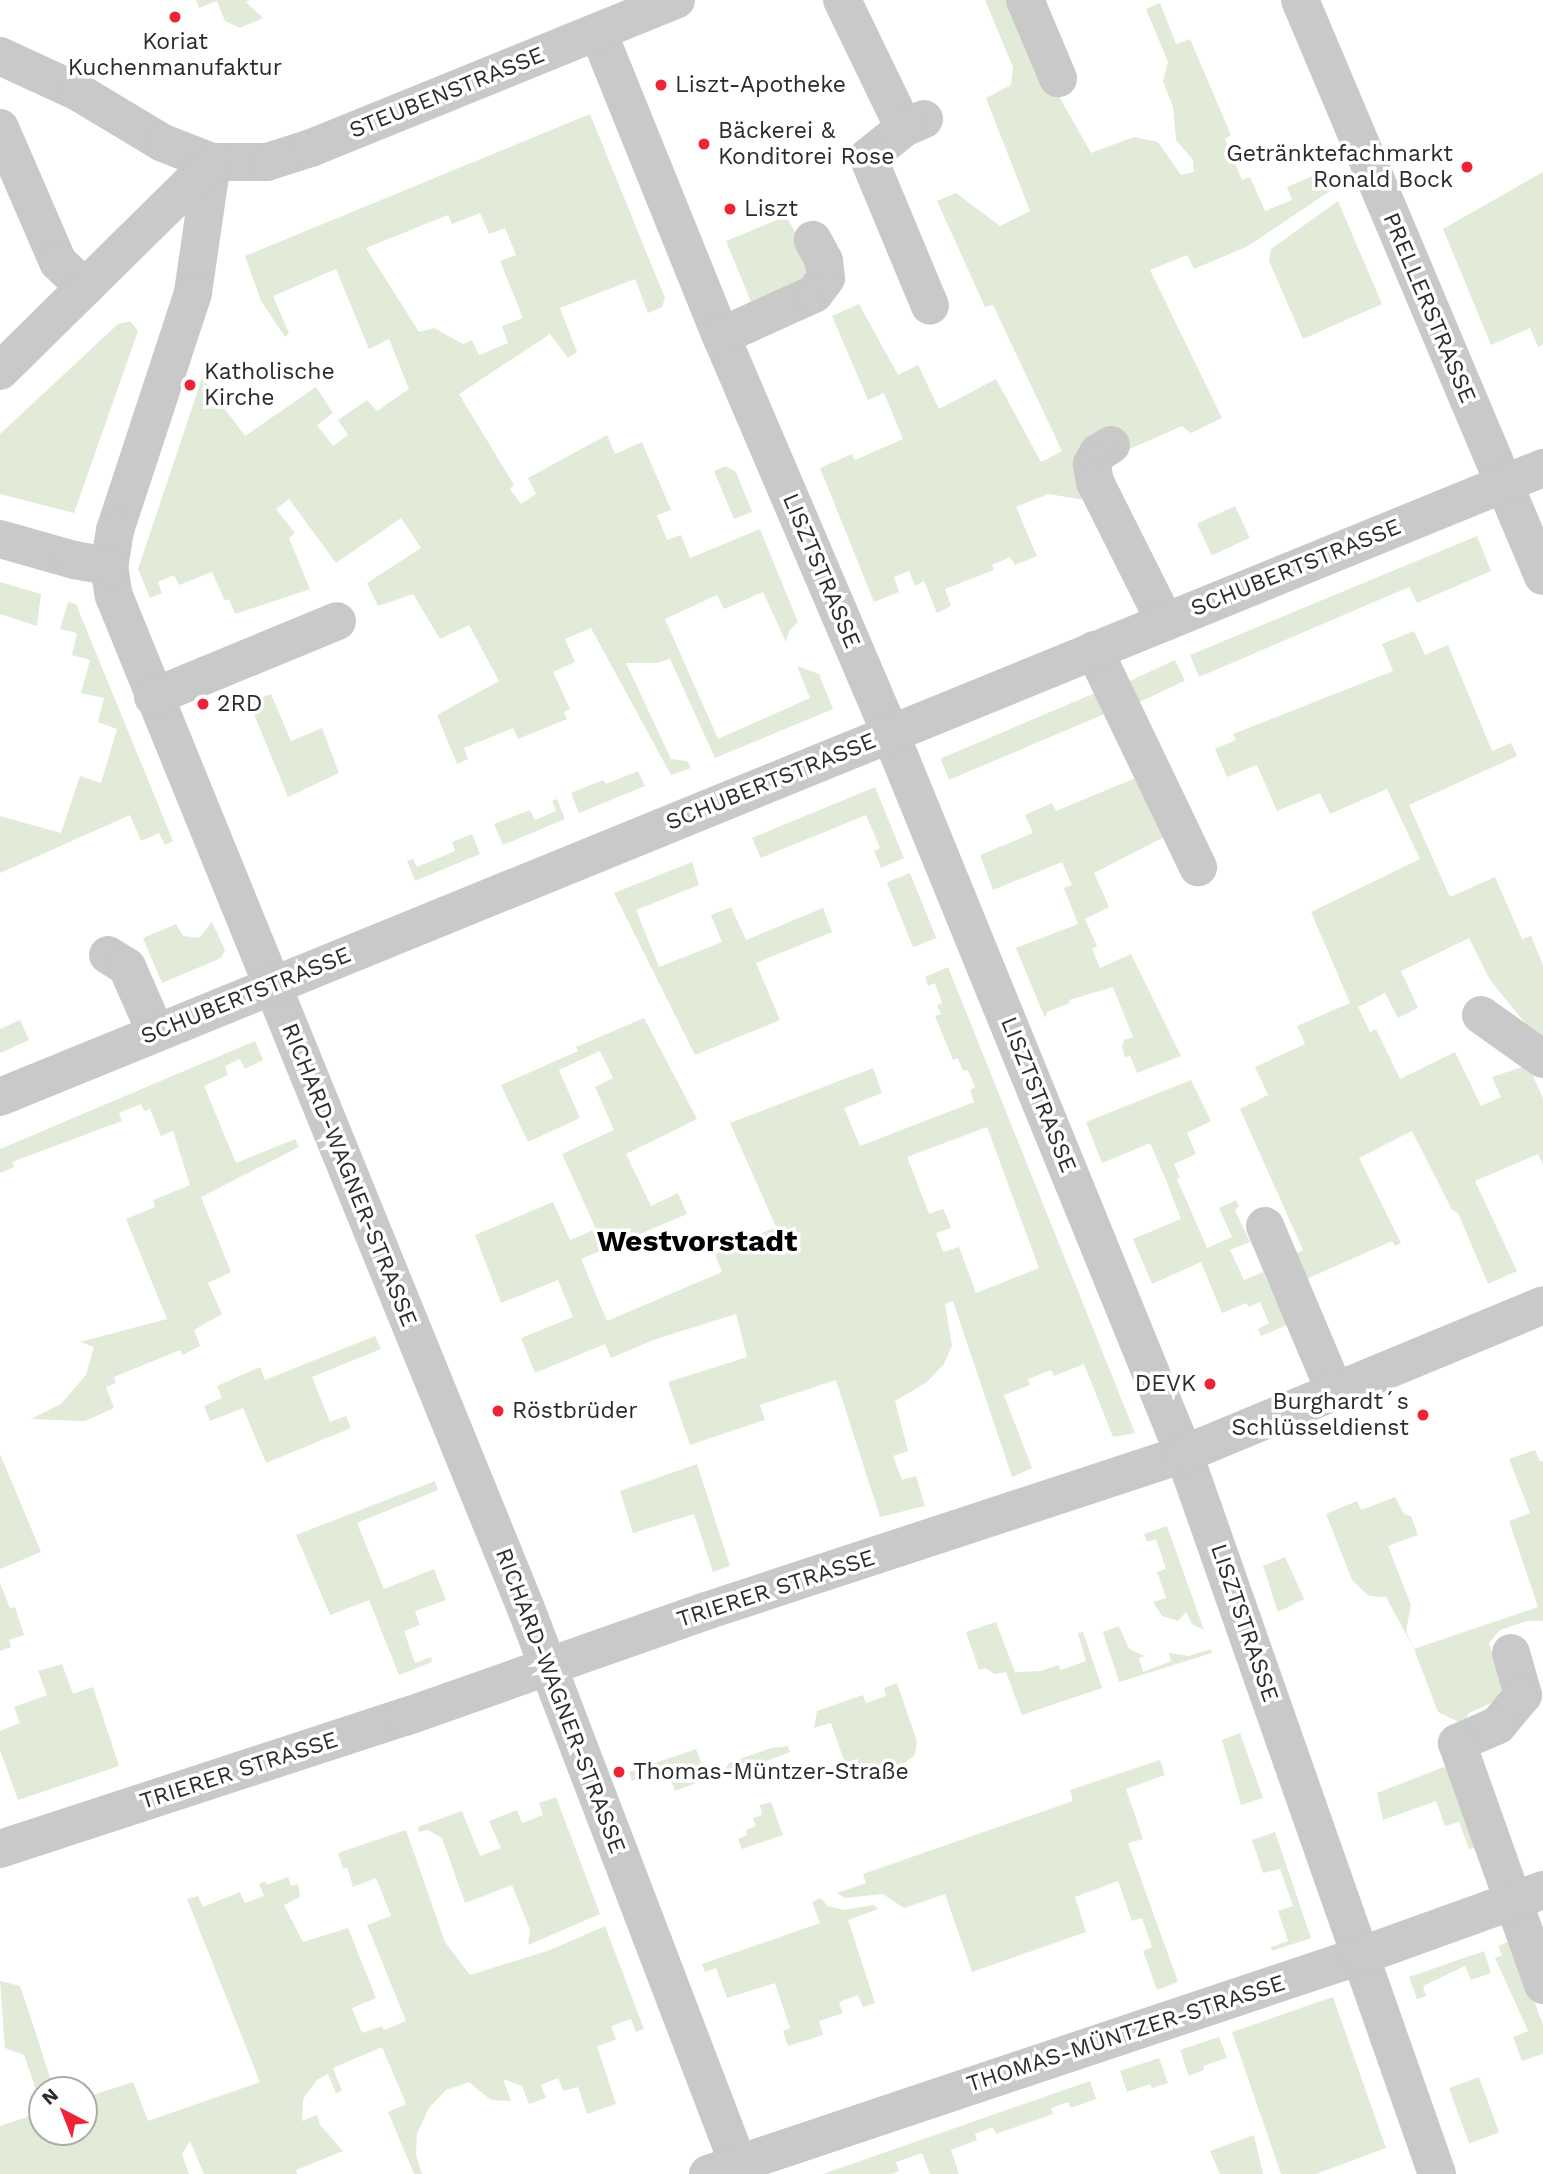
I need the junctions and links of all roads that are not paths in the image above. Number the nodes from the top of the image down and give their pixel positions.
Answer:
1 (677, 0) edge
2 (842, 0) edge
3 (1025, 0) edge
4 (1300, 0) edge
5 (598, 32) junction
6 (0, 56) edge
7 (1058, 78) dead end
8 (0, 128) edge
9 (212, 162) junction
10 (813, 240) dead end
11 (85, 288) junction
12 (930, 306) dead end
13 (721, 336) junction
14 (0, 371) edge
15 (1111, 445) dead end
16 (1543, 468) edge
17 (1504, 484) junction
18 (0, 539) edge
19 (109, 566) junction
20 (1543, 576) edge
21 (337, 621) dead end
22 (1165, 622) junction
23 (1094, 650) junction
24 (153, 697) junction
25 (890, 733) junction
26 (1198, 867) dead end
27 (122, 955) dead end
28 (272, 985) junction
29 (1481, 1015) dead end
30 (156, 1033) junction
31 (1543, 1059) edge
32 (0, 1097) edge
33 (1265, 1226) dead end
34 (1543, 1305) edge
35 (1335, 1392) junction
36 (1184, 1454) junction
37 (1511, 1653) dead end
38 (548, 1666) junction
39 (0, 1849) edge
40 (1527, 1895) edge
41 (1360, 1956) junction
42 (1543, 1985) edge
43 (729, 2171) edge
44 (1437, 2174) edge

1 - 5 street, STEUBENSTRASSE
2 - 12 street
3 - 7 street
4 - 17 street, PRELLERSTRASSE
5 - 9 street, STEUBENSTRASSE
5 - 13 street, LISZTSTRASSE
6 - 9 street
8 - 11 street
9 - 11 street
9 - 19 street, RICHARD-WAGNER-STRASSE
10 - 13 street
11 - 14 street
13 - 25 street, LISZTSTRASSE
15 - 22 street
16 - 17 street, SCHUBERTSTRASSE
17 - 20 street, PRELLERSTRASSE
17 - 22 street, SCHUBERTSTRASSE
18 - 19 street
19 - 24 street, RICHARD-WAGNER-STRASSE
21 - 24 street
22 - 23 street, SCHUBERTSTRASSE
23 - 25 street, SCHUBERTSTRASSE
23 - 26 street
24 - 28 street, RICHARD-WAGNER-STRASSE
25 - 28 street, SCHUBERTSTRASSE
25 - 36 street, LISZTSTRASSE
27 - 30 street
28 - 30 street, SCHUBERTSTRASSE
28 - 38 street, RICHARD-WAGNER-STRASSE
29 - 31 street
30 - 32 street, SCHUBERTSTRASSE
33 - 35 street
34 - 35 street, TRIERER STRASSE
35 - 36 street, TRIERER STRASSE
36 - 38 street, TRIERER STRASSE
36 - 41 street, LISZTSTRASSE
37 - 40 street
38 - 39 street, TRIERER STRASSE
38 - 43 street, RICHARD-WAGNER-STRASSE
40 - 41 street, THOMAS-MÜNTZER-STRASSE
40 - 42 street
41 - 43 street, THOMAS-MÜNTZER-STRASSE
41 - 44 street, LISZTSTRASSE

